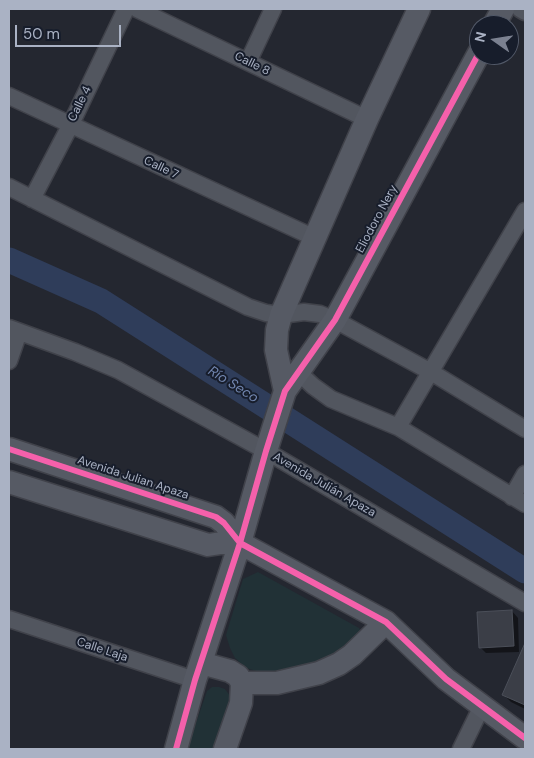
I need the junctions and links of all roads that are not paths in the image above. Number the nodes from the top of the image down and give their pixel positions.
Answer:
1 (126, 9) edge
2 (137, 9) edge
3 (273, 9) edge
4 (419, 9) edge
5 (520, 9) edge
6 (525, 12) edge
7 (248, 62) junction
8 (473, 65) edge
9 (9, 96) edge
10 (367, 119) junction
11 (70, 126) junction
12 (9, 187) edge
13 (32, 198) junction
14 (525, 211) edge
15 (315, 238) junction
16 (281, 315) junction
17 (335, 320) junction
18 (14, 330) edge
19 (9, 362) edge
20 (298, 372) junction
21 (431, 372) junction
22 (284, 393) junction
23 (398, 427) junction
24 (525, 430) edge
25 (268, 444) junction
26 (9, 449) edge
27 (525, 474) edge
28 (9, 482) edge
29 (518, 500) edge
30 (240, 543) junction
31 (525, 603) edge
32 (9, 619) edge
33 (386, 622) junction
34 (198, 671) junction
35 (242, 684) junction
36 (482, 706) junction
37 (525, 738) edge
38 (176, 749) edge
39 (225, 749) edge
40 (461, 749) edge

1 - 11 street, Calle 4
2 - 7 street, Calle 8
3 - 7 street
4 - 10 street
5 - 6 street
7 - 10 street, Calle 8
8 - 17 street, Eliodoro Nery
9 - 11 street, Calle 7
10 - 15 street
11 - 13 street, Calle 4
11 - 15 street, Calle 7
12 - 13 street
13 - 16 street
14 - 21 street
15 - 16 street
16 - 17 street
16 - 22 street
17 - 20 street, Eliodoro Nery
17 - 21 street
18 - 19 street
18 - 25 street, Avenida Julián Apaza
20 - 22 street, Eliodoro Nery
20 - 23 street
21 - 23 street
21 - 24 street
22 - 25 street
23 - 29 street
25 - 30 street
25 - 31 street, Avenida Julián Apaza
26 - 30 street, Avenida Julian Apaza
27 - 29 street
28 - 30 street
30 - 33 street
30 - 34 street
32 - 34 street, Calle Laja
33 - 35 street
33 - 36 street
34 - 35 street
34 - 38 street
35 - 39 street
36 - 37 street
36 - 40 street

